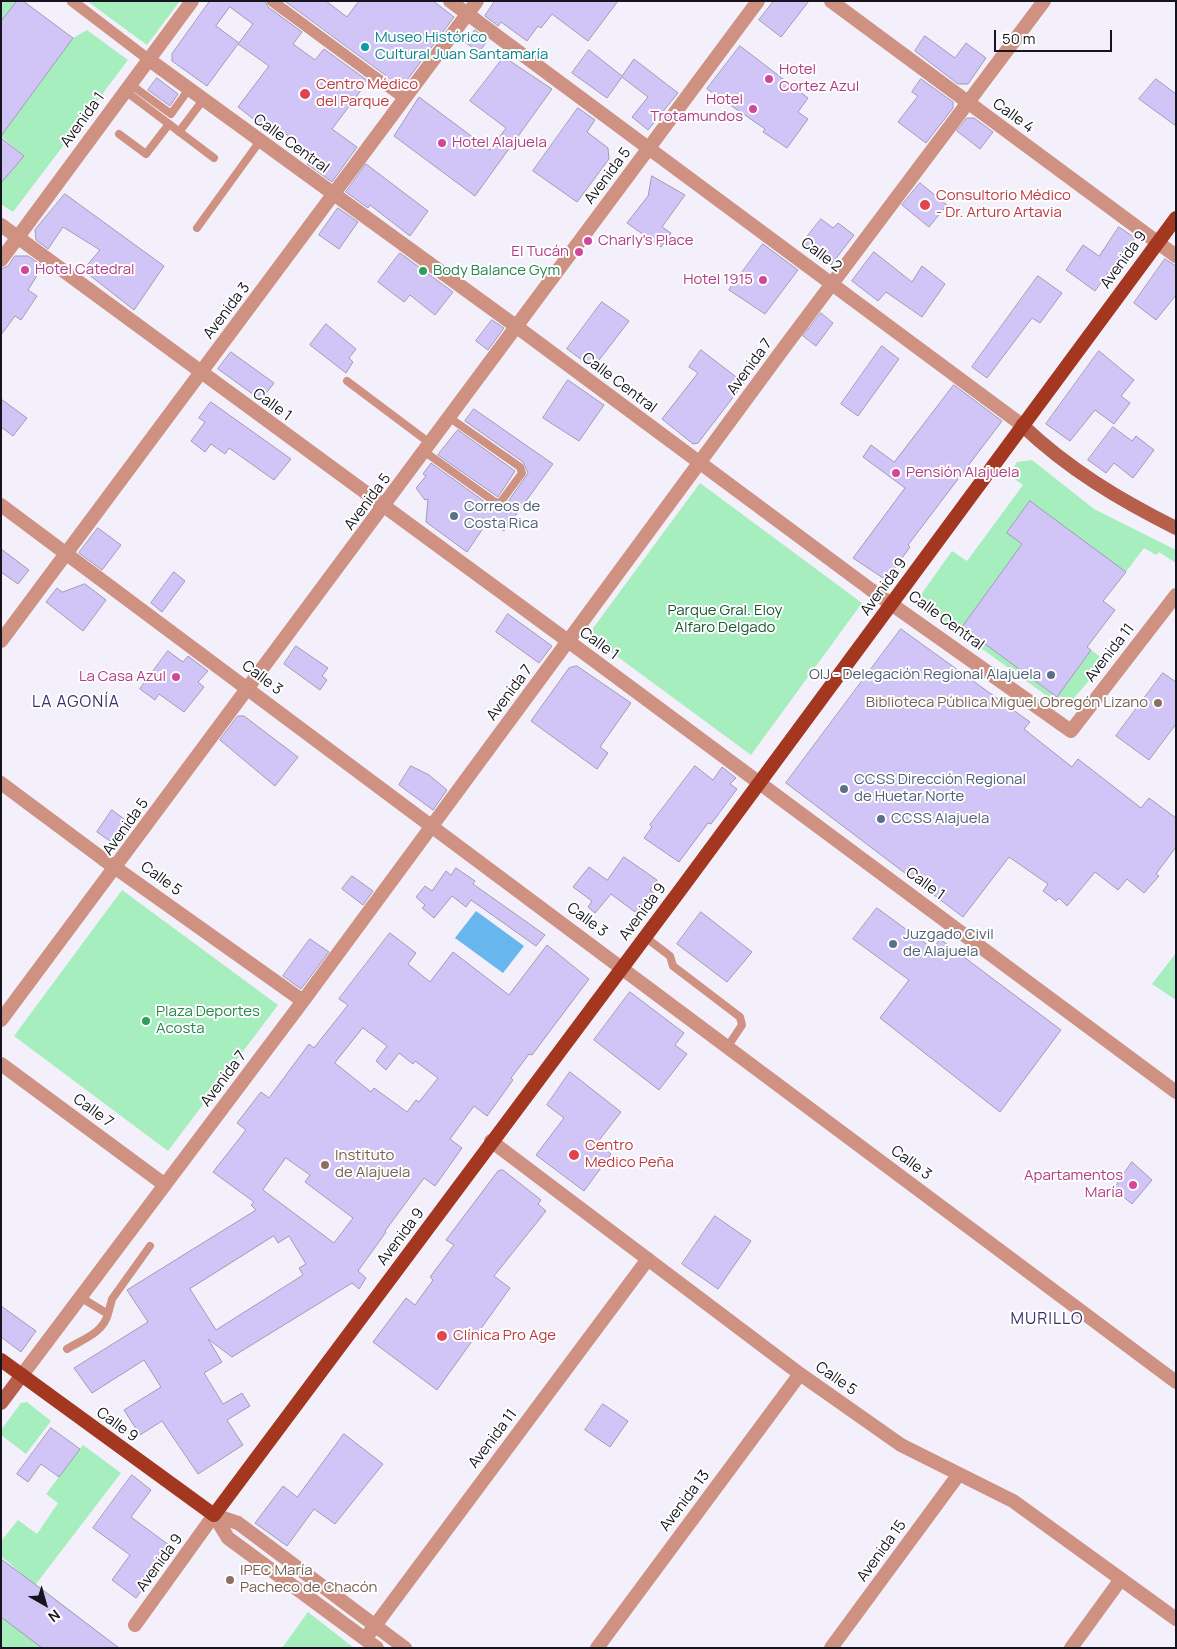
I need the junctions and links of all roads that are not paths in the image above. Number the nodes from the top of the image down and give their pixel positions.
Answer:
1 (72, 1) edge
2 (192, 1) edge
3 (272, 1) edge
4 (450, 1) edge
5 (478, 1) edge
6 (758, 1) edge
7 (831, 1) edge
8 (1044, 1) edge
9 (468, 14) junction
10 (148, 59) junction
11 (127, 87) junction
12 (189, 89) junction
13 (405, 99) junction
14 (203, 100) junction
15 (968, 102) junction
16 (169, 124) junction
17 (179, 132) junction
18 (119, 134) dead end
19 (260, 141) junction
20 (649, 148) junction
21 (214, 158) dead end
22 (334, 196) junction
23 (1176, 218) edge
24 (1, 225) edge
25 (197, 228) dead end
26 (18, 237) junction
27 (1158, 242) junction
28 (1176, 256) edge
29 (1, 260) edge
30 (832, 284) junction
31 (517, 327) junction
32 (201, 373) junction
33 (347, 381) dead end
34 (450, 418) junction
35 (1022, 425) junction
36 (428, 448) junction
37 (700, 463) junction
38 (1, 505) edge
39 (385, 506) junction
40 (1176, 528) edge
41 (66, 552) junction
42 (1176, 595) edge
43 (892, 603) junction
44 (1, 640) edge
45 (568, 641) junction
46 (248, 688) junction
47 (1071, 731) joint
48 (759, 782) junction
49 (1, 783) edge
50 (432, 825) junction
51 (116, 868) junction
52 (645, 937) junction
53 (623, 967) junction
54 (303, 1001) junction
55 (1, 1020) edge
56 (728, 1046) junction
57 (1, 1064) edge
58 (1176, 1092) edge
59 (492, 1141) junction
60 (165, 1185) junction
61 (150, 1246) dead end
62 (648, 1259) junction
63 (80, 1297) junction
64 (108, 1314) junction
65 (67, 1348) dead end
66 (1, 1360) edge
67 (800, 1374) junction
68 (22, 1375) junction
69 (1176, 1382) edge
70 (1, 1404) edge
71 (959, 1474) junction
72 (214, 1515) junction
73 (1121, 1579) junction
74 (1176, 1619) edge
75 (375, 1625) junction
76 (135, 1626) dead end
77 (365, 1639) junction
78 (377, 1648) edge
79 (405, 1648) edge
80 (597, 1648) edge
81 (831, 1648) edge
82 (1071, 1648) edge

1 - 10 street
2 - 10 street, Avenida 1
3 - 13 street
4 - 9 street, Calle 2
5 - 9 street, Avenida 3
6 - 20 street, Avenida 5
7 - 15 street, Calle 4
8 - 15 street, Avenida 7
9 - 13 street, Avenida 3
9 - 20 street, Calle 2
10 - 11 street, Avenida 1
10 - 12 street, Calle Central
11 - 12 lane
11 - 16 lane
11 - 26 street, Avenida 1
12 - 14 street, Calle Central
13 - 22 street, Avenida 3
14 - 17 lane
14 - 19 street, Calle Central
15 - 27 street, Calle 4
15 - 30 street, Avenida 7
16 - 17 lane
16 - 18 lane
17 - 21 lane
19 - 22 street, Calle Central
19 - 25 lane
20 - 30 street, Calle 2
20 - 31 street, Avenida 5
22 - 31 street, Calle Central
22 - 32 street, Avenida 3
23 - 27 main road, Avenida 9
24 - 26 street, Calle 1
26 - 29 street, Avenida 1
26 - 32 street, Calle 1
27 - 28 street, Calle 4
27 - 35 main road, Avenida 9
30 - 35 street, Calle 2
30 - 37 street, Avenida 7
31 - 34 street, Avenida 5
31 - 37 street, Calle Central
32 - 39 street, Calle 1
32 - 41 street, Avenida 3
33 - 36 lane
34 - 36 street, Avenida 5
34 - 36 lane
35 - 40 main road, Calle 2
35 - 43 main road, Avenida 9
36 - 39 street, Avenida 5
37 - 43 street, Calle Central
37 - 45 street, Avenida 7
38 - 41 street, Calle 3
39 - 45 street, Calle 1
39 - 46 street, Avenida 5
41 - 44 street, Avenida 3
41 - 46 street, Calle 3
42 - 47 street, Avenida 11
43 - 47 street, Calle Central
43 - 48 main road, Avenida 9
45 - 48 street, Calle 1
45 - 50 street, Avenida 7
46 - 50 street, Calle 3
46 - 51 street, Avenida 5
48 - 52 main road, Avenida 9
48 - 58 street, Calle 1
49 - 51 street, Calle 5
50 - 53 street, Calle 3
50 - 54 street, Avenida 7
51 - 54 street, Calle 5
51 - 55 street, Avenida 5
52 - 53 main road, Avenida 9
52 - 56 lane
53 - 56 street, Calle 3
53 - 59 main road, Avenida 9
54 - 60 street, Avenida 7
56 - 69 street, Calle 3
57 - 60 street, Calle 7
59 - 62 street, Calle 5
59 - 72 main road, Avenida 9
60 - 63 street, Avenida 7
61 - 64 lane
62 - 67 street, Calle 5
62 - 75 street, Avenida 11
63 - 64 lane
63 - 68 street, Avenida 7
64 - 65 lane
66 - 68 main road, Calle 9
67 - 71 street, Calle 5
67 - 80 street, Avenida 13
68 - 70 main road, Avenida 7
68 - 72 main road, Calle 9
71 - 73 street, Calle 5
71 - 81 street, Avenida 15
72 - 75 street
72 - 76 street, Avenida 9
72 - 77 street
73 - 74 street, Calle 5
73 - 82 street
75 - 77 street, Avenida 11
75 - 79 street
77 - 78 street

